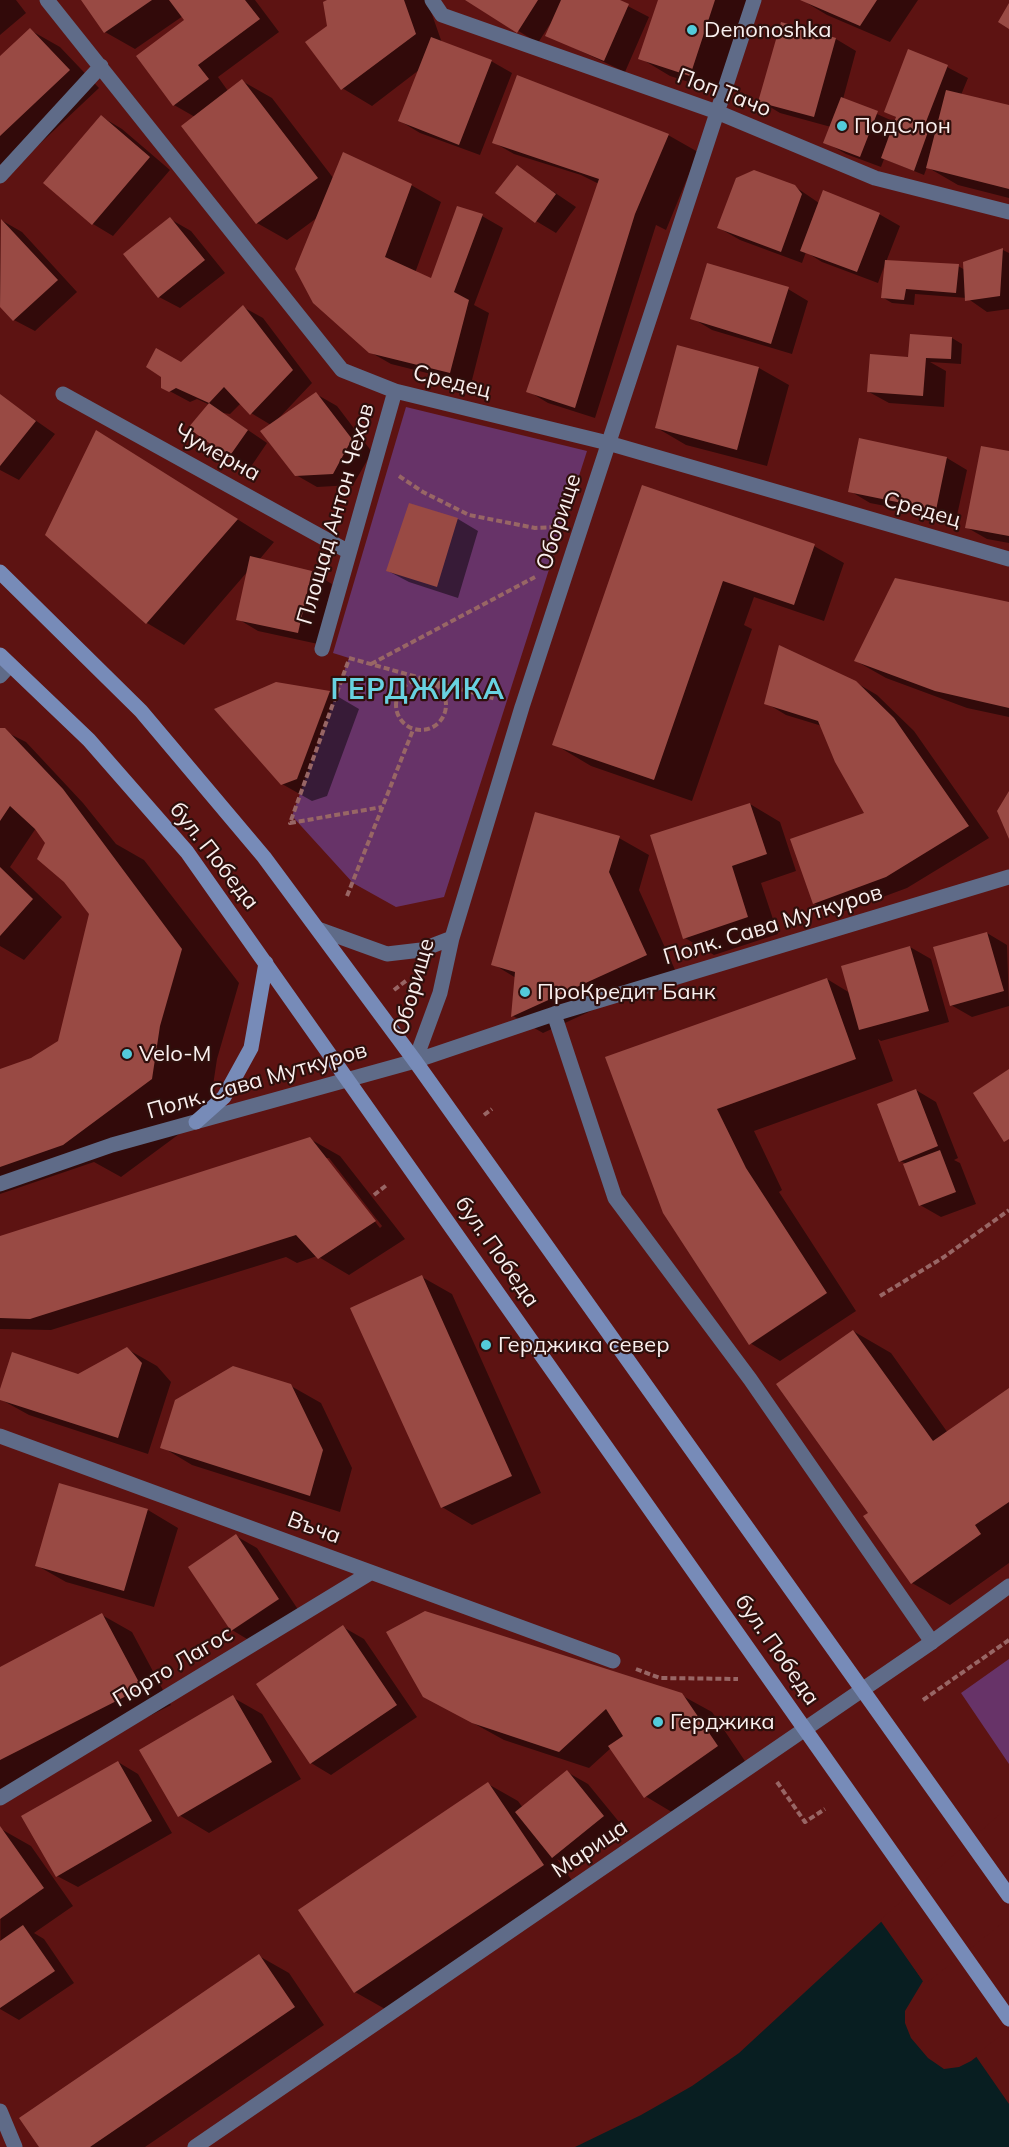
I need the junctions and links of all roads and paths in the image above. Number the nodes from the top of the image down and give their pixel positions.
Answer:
1 (47, 0) edge
2 (432, 0) edge
3 (754, 0) edge
4 (101, 66) junction
5 (717, 112) junction
6 (0, 176) edge
7 (1009, 212) edge
8 (395, 391) junction
9 (63, 394) dead end
10 (608, 444) junction
11 (376, 456) junction
12 (582, 525) junction
13 (349, 552) junction
14 (570, 558) junction
15 (1009, 559) edge
16 (0, 572) edge
17 (322, 650) joint
18 (349, 657) junction
19 (371, 664) junction
20 (3, 665) edge
21 (428, 680) junction
22 (522, 706) junction
23 (413, 730) junction
24 (382, 807) junction
25 (1009, 877) edge
26 (346, 896) dead end
27 (318, 928) junction
28 (452, 938) junction
29 (266, 963) junction
30 (554, 1014) junction
31 (415, 1061) junction
32 (347, 1079) junction
33 (196, 1122) junction
34 (0, 1184) edge
35 (1009, 1210) edge
36 (880, 1296) dead end
37 (0, 1436) edge
38 (370, 1573) junction
39 (1009, 1586) edge
40 (1009, 1640) edge
41 (932, 1642) junction
42 (613, 1661) dead end
43 (660, 1678) dead end
44 (770, 1680) junction
45 (923, 1700) dead end
46 (761, 1759) junction
47 (0, 1798) edge
48 (825, 1809) dead end
49 (1009, 1896) edge
50 (1009, 2019) edge
51 (0, 2111) edge
52 (15, 2147) edge
53 (195, 2147) edge

1 - 4 street, Средец
2 - 5 street, Поп Тачо
3 - 5 street, Оборище
4 - 6 street
4 - 8 street, Средец
5 - 7 street, Поп Тачо
5 - 10 street, Оборище
8 - 10 street, Средец
8 - 11 street, Площад Антон Чехов
9 - 13 street, Чумерна
10 - 12 street, Оборище
10 - 15 street, Средец
11 - 12 path
11 - 13 street, Площад Антон Чехов
12 - 14 street, Оборище
13 - 17 street, Площад Антон Чехов
14 - 19 path
14 - 22 street, Оборище
16 - 27 main road, бул. Победа
17 - 18 path
18 - 19 path
18 - 24 path
19 - 21 path
20 - 29 main road, бул. Победа
21 - 22 path
21 - 23 path
21 - 23 path
22 - 28 street, Оборище
23 - 24 path
24 - 26 path
25 - 30 street, Полк. Сава Муткуров
27 - 28 street
27 - 31 main road, бул. Победа
28 - 31 street, Оборище
29 - 32 main road, бул. Победа
29 - 33 main road
30 - 31 street, Полк. Сава Муткуров
30 - 41 street
31 - 32 street, Полк. Сава Муткуров
31 - 49 main road, бул. Победа
32 - 33 street, Полк. Сава Муткуров
32 - 44 main road, бул. Победа
33 - 34 street, Полк. Сава Муткуров
35 - 36 path
37 - 38 street, Въча
38 - 42 street, Въча
38 - 47 street, Порто Лагос
39 - 41 street, Марица
40 - 45 path
41 - 46 street, Марица
43 - 44 path
44 - 50 main road, бул. Победа
46 - 48 path
46 - 53 street, Марица
51 - 52 street

